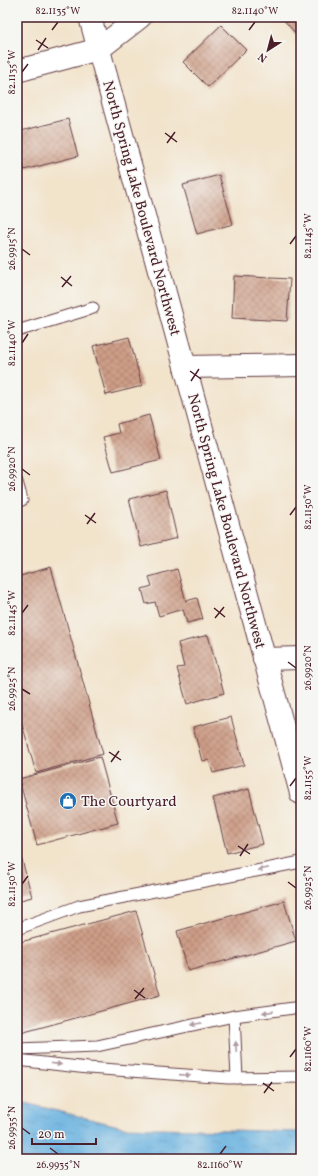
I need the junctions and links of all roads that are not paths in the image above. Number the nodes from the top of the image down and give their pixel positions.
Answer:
1 (90, 17) edge
2 (140, 17) edge
3 (99, 49) junction
4 (17, 71) edge
5 (94, 308) dead end
6 (17, 331) edge
7 (301, 365) edge
8 (185, 367) junction
9 (17, 482) edge
10 (17, 502) edge
11 (301, 658) edge
12 (264, 659) junction
13 (301, 793) edge
14 (301, 862) edge
15 (17, 929) edge
16 (301, 1008) edge
17 (234, 1016) junction
18 (17, 1049) edge
19 (17, 1060) edge
20 (301, 1077) edge
21 (237, 1078) junction

1 - 3 street, North Spring Lake Boulevard Northwest
2 - 3 street
3 - 4 street
3 - 8 street, North Spring Lake Boulevard Northwest
5 - 6 lane
7 - 8 street
8 - 12 street, North Spring Lake Boulevard Northwest
9 - 10 lane
11 - 12 street
12 - 13 street, North Spring Lake Boulevard Northwest
14 -> 15 lane
16 -> 17 lane
17 -> 18 lane
21 -> 17 lane
19 -> 21 lane
20 - 21 lane

